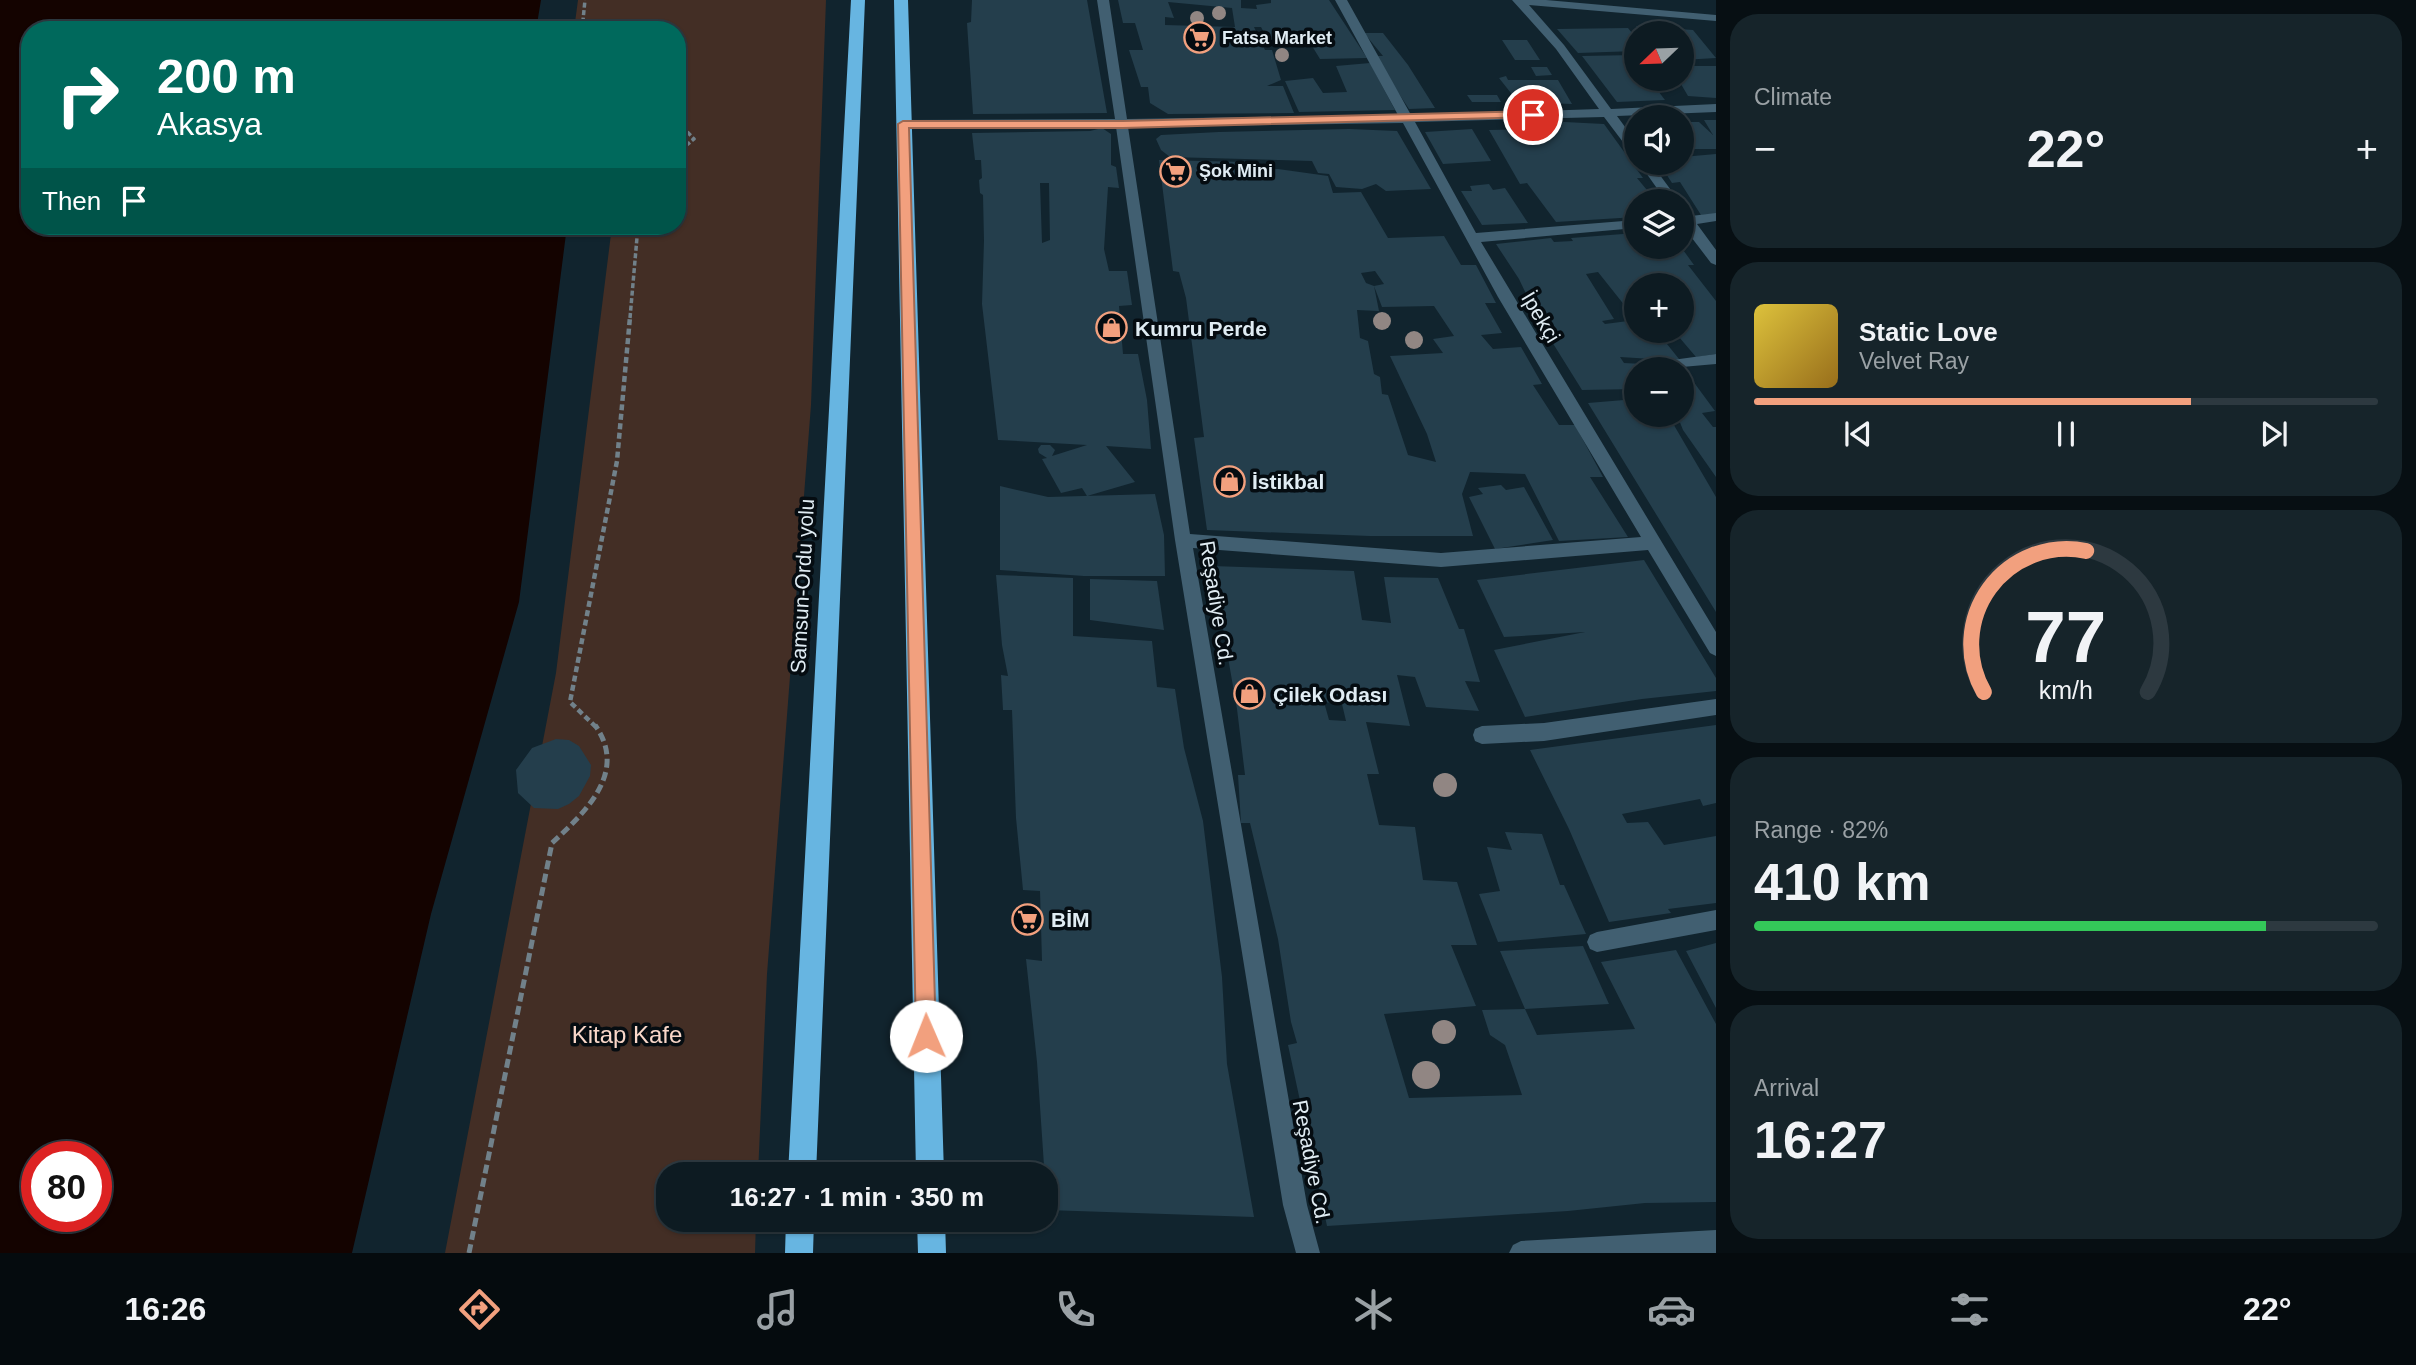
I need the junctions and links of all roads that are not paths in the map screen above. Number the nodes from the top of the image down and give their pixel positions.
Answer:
1 (858, 0) edge
2 (901, 0) edge
3 (1103, 0) edge
4 (1341, 0) edge
5 (1518, 1) edge
6 (1716, 18) edge
7 (1716, 108) edge
8 (1609, 113) junction
9 (1407, 118) junction
10 (903, 124) junction
11 (1123, 124) junction
12 (1624, 134) edge
13 (1716, 217) edge
14 (1694, 218) edge
15 (1624, 225) edge
16 (1694, 231) edge
17 (1472, 238) junction
18 (1716, 260) edge
19 (1716, 359) edge
20 (1694, 362) edge
21 (1183, 540) junction
22 (1651, 543) junction
23 (1716, 648) edge
24 (1716, 707) edge
25 (1482, 735) dead end
26 (1716, 920) edge
27 (1597, 942) dead end
28 (803, 1162) edge
29 (930, 1162) edge
30 (800, 1232) edge
31 (931, 1232) edge
32 (1716, 1242) edge
33 (799, 1253) edge
34 (932, 1253) edge
35 (1308, 1253) edge
36 (1521, 1253) edge

1 - 28 highway, Samsun-Ordu yolu
2 - 10 highway
3 - 11 street, Reşadiye Cd.
4 - 9 street, İpekçi
5 - 6 street
5 - 8 street
7 - 8 street
8 - 9 street
8 - 12 street
9 - 11 street
9 - 17 street, İpekçi
10 - 11 street
10 - 29 highway
11 - 21 street, Reşadiye Cd.
13 - 14 street
15 - 17 street
16 - 18 street
17 - 22 street, İpekçi
19 - 20 street
21 - 22 street
21 - 35 street, Reşadiye Cd.
22 - 23 street, İpekçi
24 - 25 street
26 - 27 street
30 - 33 highway
31 - 34 highway
32 - 36 street

